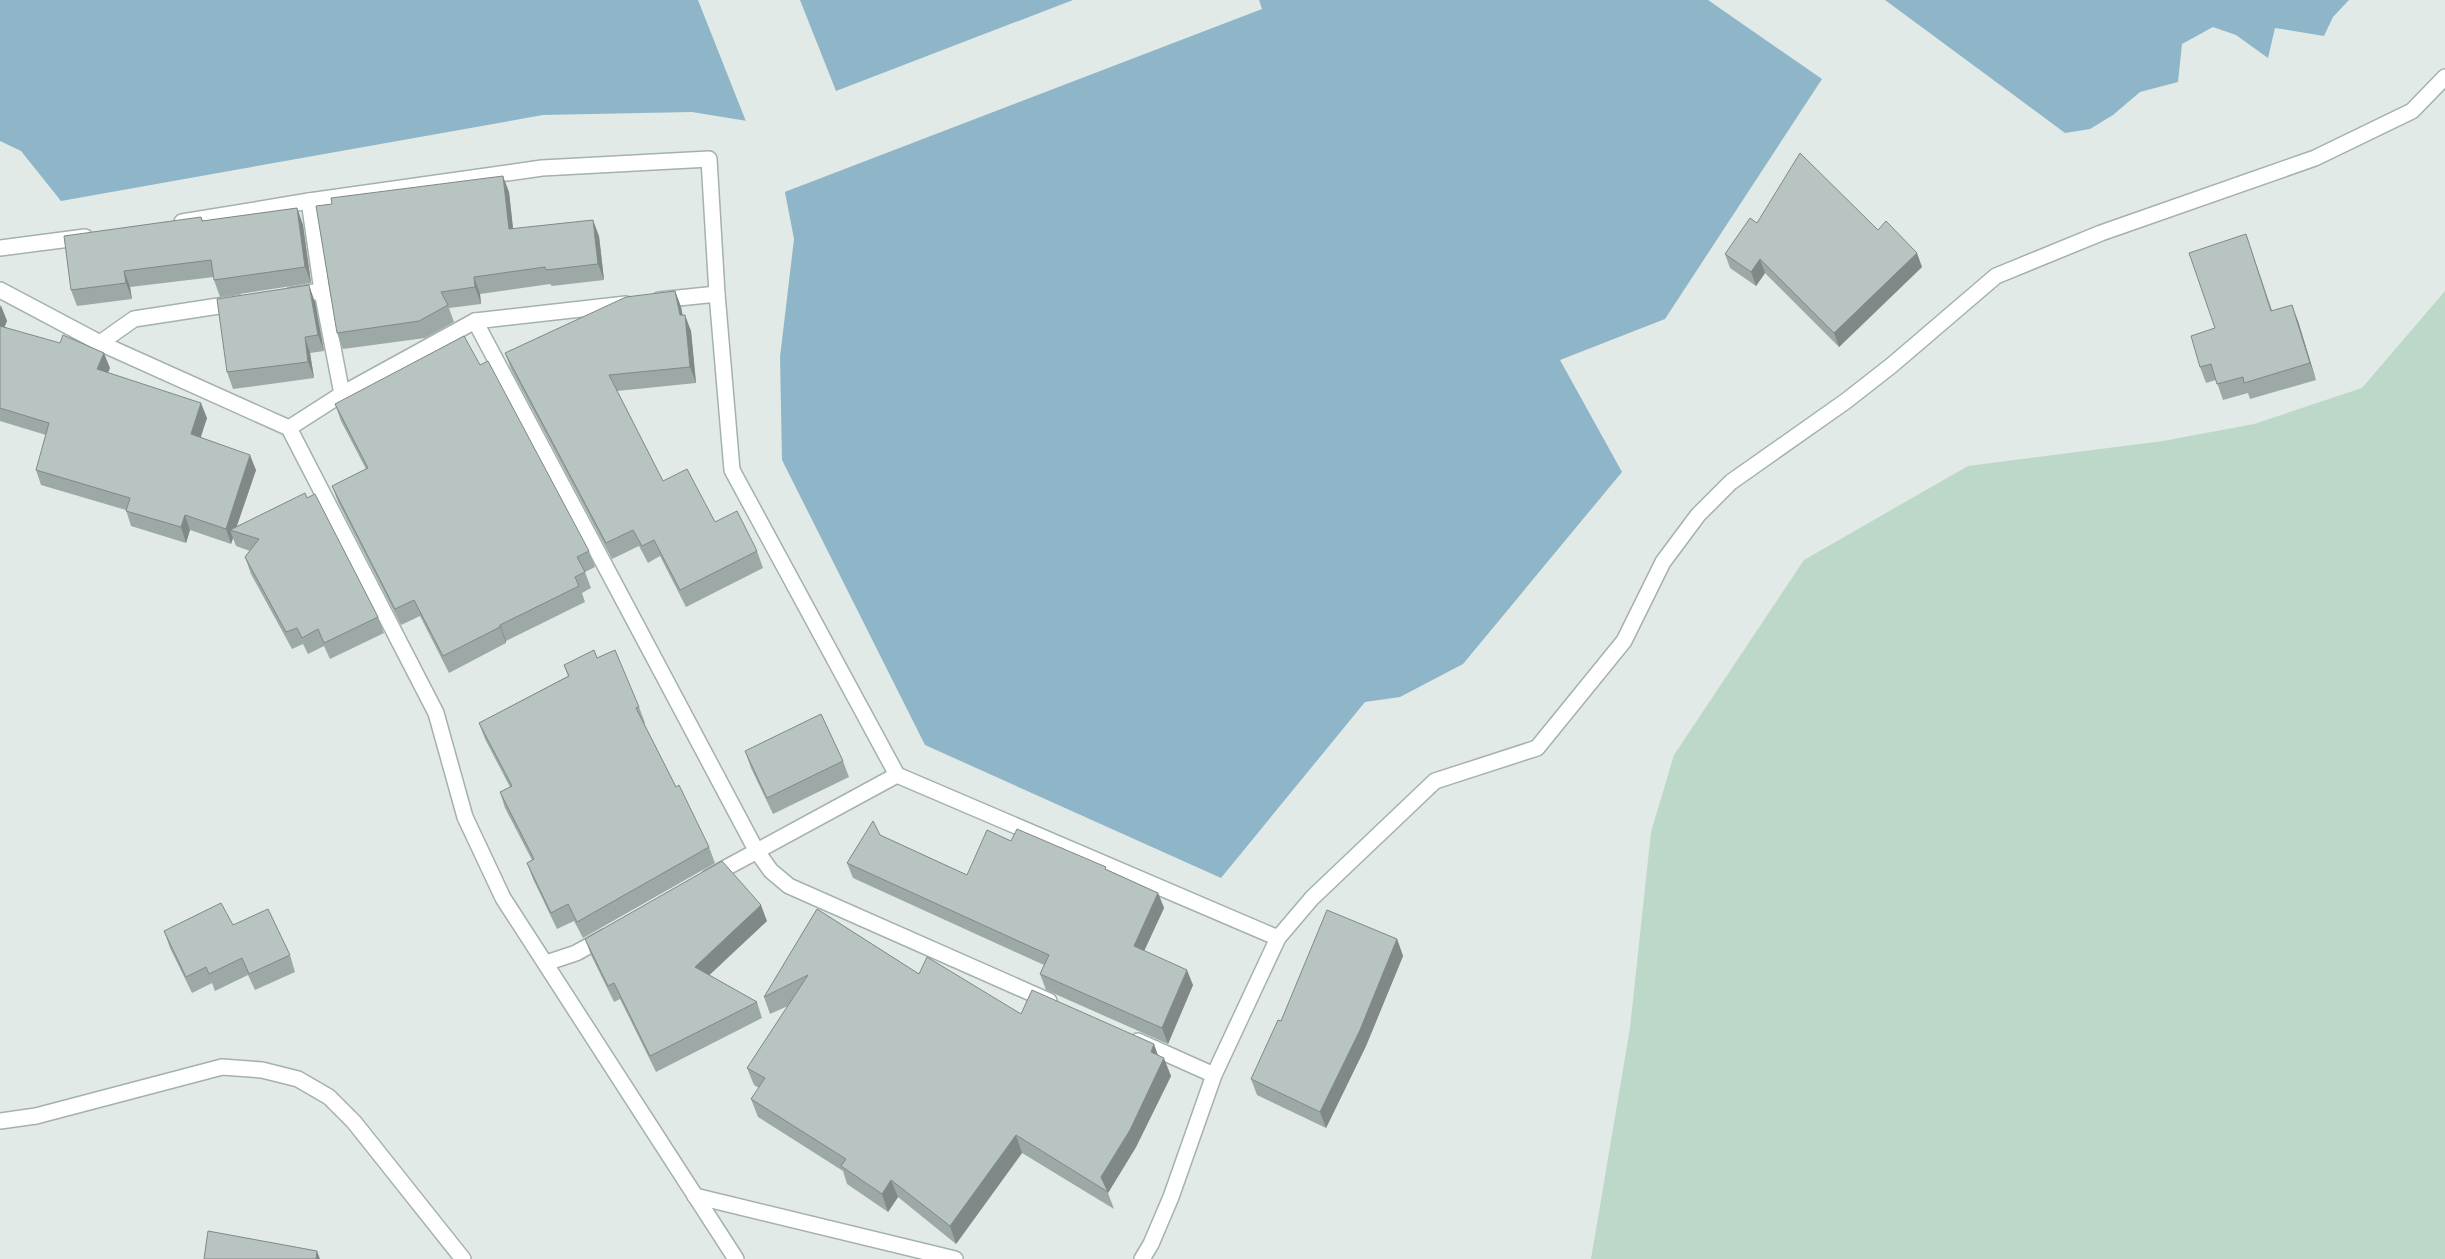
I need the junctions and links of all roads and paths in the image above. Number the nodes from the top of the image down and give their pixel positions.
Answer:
1 (2445, 77) edge
2 (309, 201) junction
3 (167, 225) edge
4 (101, 235) edge
5 (0, 248) edge
6 (0, 290) edge
7 (322, 291) junction
8 (717, 294) junction
9 (272, 298) edge
10 (253, 301) edge
11 (475, 320) junction
12 (100, 343) junction
13 (342, 394) junction
14 (289, 428) junction
15 (897, 775) junction
16 (756, 850) junction
17 (696, 884) edge
18 (619, 928) edge
19 (1278, 938) junction
20 (546, 963) junction
21 (1061, 1006) edge
22 (1124, 1035) edge
23 (1214, 1075) junction
24 (0, 1121) edge
25 (696, 1196) junction
26 (463, 1259) edge
27 (736, 1259) edge
28 (954, 1259) edge
29 (1142, 1259) edge

1 - 19 street
2 - 3 street
2 - 7 street
2 - 8 street
4 - 5 street
6 - 12 street
7 - 9 street
7 - 13 street
8 - 11 street
8 - 15 street
10 - 12 street
11 - 13 street
11 - 16 street
12 - 14 street
13 - 14 street
14 - 20 street
15 - 16 street
15 - 19 street
16 - 17 street
16 - 21 street
18 - 20 street
19 - 23 street
20 - 25 street
22 - 23 street
23 - 29 street
24 - 26 street
25 - 27 street
25 - 28 street

